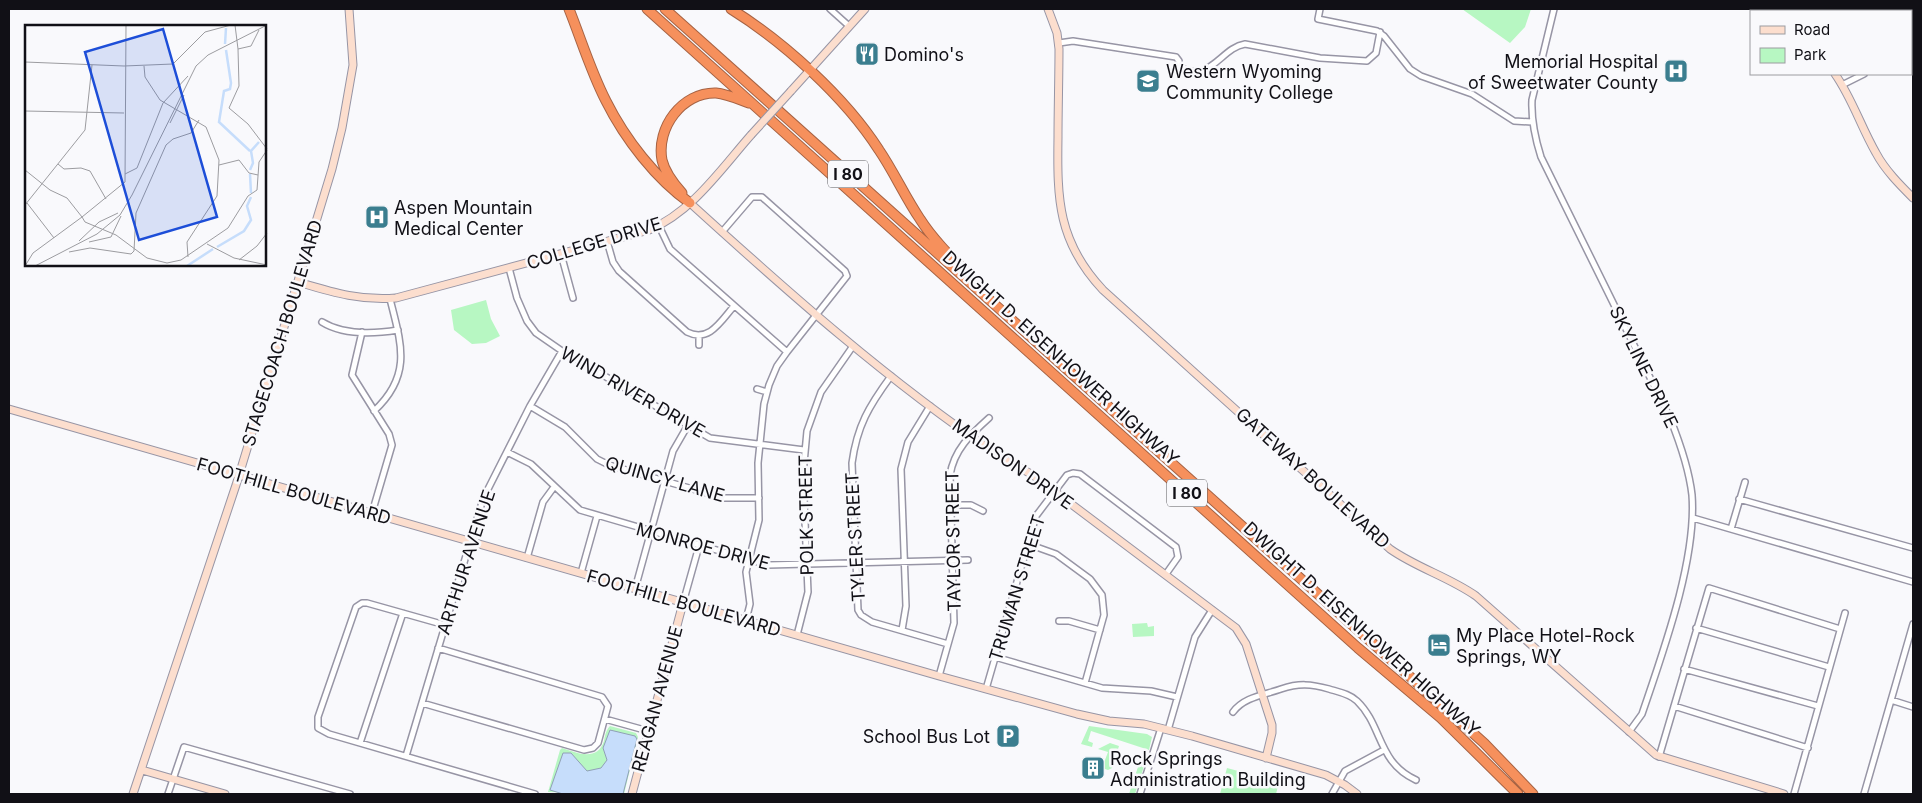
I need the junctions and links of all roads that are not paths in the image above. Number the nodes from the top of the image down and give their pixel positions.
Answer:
1 (349, 9) edge
2 (569, 9) edge
3 (647, 9) edge
4 (665, 9) edge
5 (731, 9) edge
6 (830, 9) edge
7 (865, 9) edge
8 (1048, 9) edge
9 (1320, 9) edge
10 (1554, 9) edge
11 (849, 26) junction
12 (1380, 32) junction
13 (1059, 43) junction
14 (809, 71) junction
15 (1836, 75) edge
16 (1862, 75) edge
17 (1842, 85) junction
18 (755, 106) junction
19 (1532, 122) junction
20 (1913, 198) edge
21 (690, 203) junction
22 (659, 226) junction
23 (722, 232) junction
24 (607, 241) junction
25 (561, 254) junction
26 (509, 268) junction
27 (298, 282) junction
28 (574, 298) dead end
29 (390, 299) junction
30 (734, 306) junction
31 (816, 316) junction
32 (322, 322) dead end
33 (398, 330) junction
34 (362, 332) junction
35 (699, 336) junction
36 (1032, 338) junction
37 (699, 345) dead end
38 (853, 346) junction
39 (562, 351) junction
40 (787, 352) junction
41 (891, 376) junction
42 (756, 389) dead end
43 (767, 392) junction
44 (530, 406) junction
45 (930, 406) junction
46 (9, 409) edge
47 (374, 411) junction
48 (989, 418) dead end
49 (688, 425) junction
50 (970, 435) junction
51 (760, 445) junction
52 (804, 450) junction
53 (507, 452) junction
54 (239, 476) junction
55 (665, 481) junction
56 (1745, 482) dead end
57 (554, 486) junction
58 (1054, 490) junction
59 (759, 498) junction
60 (1739, 499) junction
61 (951, 505) junction
62 (983, 510) dead end
63 (372, 513) junction
64 (597, 516) junction
65 (1692, 518) junction
66 (1731, 529) junction
67 (651, 531) junction
68 (470, 542) junction
69 (1028, 544) junction
70 (700, 546) junction
71 (1913, 548) edge
72 (527, 558) junction
73 (749, 560) junction
74 (953, 560) junction
75 (968, 560) dead end
76 (904, 562) junction
77 (855, 563) junction
78 (806, 565) junction
79 (581, 574) junction
80 (1166, 574) junction
81 (1913, 582) edge
82 (634, 589) junction
83 (684, 603) junction
84 (1212, 610) junction
85 (403, 613) junction
86 (1845, 613) dead end
87 (746, 620) junction
88 (1059, 622) dead end
89 (1913, 624) edge
90 (445, 625) junction
91 (1696, 628) junction
92 (1840, 629) junction
93 (902, 630) junction
94 (1100, 630) junction
95 (798, 635) junction
96 (948, 644) junction
97 (438, 648) junction
98 (995, 657) junction
99 (1829, 667) junction
100 (1684, 669) junction
101 (939, 676) junction
102 (1085, 683) junction
103 (986, 689) junction
104 (1262, 695) junction
105 (1177, 697) junction
106 (1891, 700) junction
107 (422, 702) junction
108 (1674, 706) junction
109 (1818, 706) junction
110 (1913, 707) edge
111 (1233, 712) dead end
112 (605, 719) junction
113 (1164, 729) junction
114 (648, 732) junction
115 (1629, 732) junction
116 (360, 743) junction
117 (1808, 748) junction
118 (1384, 750) junction
119 (406, 756) junction
120 (1659, 757) junction
121 (1266, 758) junction
122 (142, 770) junction
123 (173, 779) junction
124 (1416, 780) dead end
125 (1338, 781) junction
126 (134, 794) edge
127 (168, 794) edge
128 (226, 794) edge
129 (350, 794) edge
130 (535, 794) edge
131 (632, 794) edge
132 (1140, 794) edge
133 (1332, 794) edge
134 (1357, 794) edge
135 (1518, 794) edge
136 (1533, 794) edge
137 (1784, 794) edge
138 (1794, 794) edge
139 (1864, 794) edge

1 - 27 main road, STAGECOACH BOULEVARD
2 - 21 highway
3 - 18 highway, DWIGHT D. EISENHOWER HIGHWAY / I 80
4 - 36 highway, DWIGHT D. EISENHOWER HIGHWAY / I 80
5 - 14 highway, I 80
6 - 11 street
7 - 11 main road, COLLEGE DRIVE
8 - 13 main road, GATEWAY BOULEVARD
9 - 12 street
10 - 19 street, SKYLINE DRIVE
11 - 14 main road, COLLEGE DRIVE
12 - 13 street
12 - 19 street
13 - 115 main road, GATEWAY BOULEVARD
14 - 21 main road, COLLEGE DRIVE, bridge
14 - 36 highway, I 80
15 - 17 main road
16 - 17 street
17 - 20 main road
18 - 21 highway, I 80
18 - 135 highway, DWIGHT D. EISENHOWER HIGHWAY / I 80
19 - 65 street, SKYLINE DRIVE
21 - 22 main road, COLLEGE DRIVE
21 - 23 main road, MADISON DRIVE
22 - 24 main road, COLLEGE DRIVE
22 - 30 street
23 - 31 main road, MADISON DRIVE
23 - 31 street
24 - 25 main road, COLLEGE DRIVE
24 - 35 street
25 - 26 main road, COLLEGE DRIVE
25 - 28 street
26 - 29 main road, COLLEGE DRIVE
26 - 39 street, WIND RIVER DRIVE
27 - 29 main road, COLLEGE DRIVE
27 - 54 main road, STAGECOACH BOULEVARD
29 - 33 street
30 - 35 street
30 - 40 street
31 - 38 main road, MADISON DRIVE
31 - 40 street
32 - 34 street
33 - 34 street
33 - 47 street
34 - 47 street
35 - 37 street
36 - 136 highway, DWIGHT D. EISENHOWER HIGHWAY / I 80
38 - 41 main road, MADISON DRIVE
38 - 52 street, POLK STREET
39 - 44 street, ARTHUR AVENUE
39 - 49 street, WIND RIVER DRIVE
40 - 43 street
41 - 45 main road, MADISON DRIVE
41 - 77 street, TYLER STREET
42 - 43 street
43 - 51 street
44 - 53 street, ARTHUR AVENUE
44 - 55 street, QUINCY LANE
45 - 50 main road, MADISON DRIVE
45 - 76 street
46 - 54 main road, FOOTHILL BOULEVARD
47 - 63 street
48 - 50 street, TAYLOR STREET
49 - 51 street, WIND RIVER DRIVE
49 - 55 street
50 - 58 main road, MADISON DRIVE
50 - 61 street, TAYLOR STREET
51 - 52 street, WIND RIVER DRIVE
51 - 59 street
52 - 78 street, POLK STREET
53 - 57 street, MONROE DRIVE
53 - 68 street, ARTHUR AVENUE
54 - 63 main road, FOOTHILL BOULEVARD
54 - 122 main road, STAGECOACH BOULEVARD
55 - 59 street, QUINCY LANE
55 - 67 street
56 - 60 street
57 - 64 street, MONROE DRIVE
57 - 72 street
58 - 69 street, TRUMAN STREET
58 - 80 main road, MADISON DRIVE
58 - 80 street, TRUMAN STREET
59 - 73 street
60 - 66 street
60 - 71 street
61 - 62 street
61 - 74 street, TAYLOR STREET
63 - 68 main road, FOOTHILL BOULEVARD
64 - 67 street, MONROE DRIVE
64 - 79 street
65 - 66 street
65 - 115 street, SKYLINE DRIVE
66 - 81 street
67 - 70 street, MONROE DRIVE
67 - 82 street
68 - 72 main road, FOOTHILL BOULEVARD
68 - 90 street, ARTHUR AVENUE
69 - 94 street
69 - 98 street, TRUMAN STREET
70 - 73 street, MONROE DRIVE
70 - 83 street, REAGAN AVENUE
72 - 79 main road, FOOTHILL BOULEVARD
73 - 78 street, MONROE DRIVE
73 - 87 street
74 - 75 street, MONROE DRIVE
74 - 76 street, MONROE DRIVE
74 - 96 street, TAYLOR STREET
76 - 77 street, MONROE DRIVE
76 - 93 street
77 - 78 street, MONROE DRIVE
77 - 93 street, TYLER STREET
78 - 95 street, POLK STREET
79 - 82 main road, FOOTHILL BOULEVARD
80 - 84 main road, MADISON DRIVE
82 - 83 main road, FOOTHILL BOULEVARD
83 - 87 main road, FOOTHILL BOULEVARD
83 - 114 main road, REAGAN AVENUE
84 - 104 main road, MADISON DRIVE
84 - 105 street
85 - 90 street
85 - 116 street
85 - 116 street
86 - 92 street
87 - 95 main road, FOOTHILL BOULEVARD
88 - 94 street
89 - 106 street
90 - 97 street, ARTHUR AVENUE
91 - 92 street
91 - 99 street
91 - 100 street
92 - 99 street
93 - 96 street, TYLER STREET
94 - 102 street
95 - 101 main road, FOOTHILL BOULEVARD
96 - 101 street, TAYLOR STREET
97 - 107 street, ARTHUR AVENUE
97 - 112 street
98 - 102 street
98 - 103 street, TRUMAN STREET
99 - 109 street
100 - 108 street
100 - 109 street
101 - 103 main road, FOOTHILL BOULEVARD
102 - 105 street
103 - 113 main road, FOOTHILL BOULEVARD
104 - 111 street
104 - 118 street
104 - 121 main road, MADISON DRIVE
105 - 113 street
106 - 110 street
106 - 139 street
107 - 112 street
107 - 119 street, ARTHUR AVENUE
108 - 117 street
108 - 120 street
109 - 117 street
112 - 114 street
113 - 121 main road, FOOTHILL BOULEVARD
113 - 132 street
114 - 131 main road, REAGAN AVENUE
115 - 120 main road, GATEWAY BOULEVARD
116 - 119 street
117 - 138 street
118 - 124 street
118 - 125 street
119 - 130 street
120 - 137 main road, GATEWAY BOULEVARD
121 - 125 main road, FOOTHILL BOULEVARD
122 - 123 main road
122 - 126 main road, STAGECOACH BOULEVARD
123 - 127 street
123 - 128 main road
123 - 129 street
125 - 133 street
125 - 134 main road, FOOTHILL BOULEVARD

